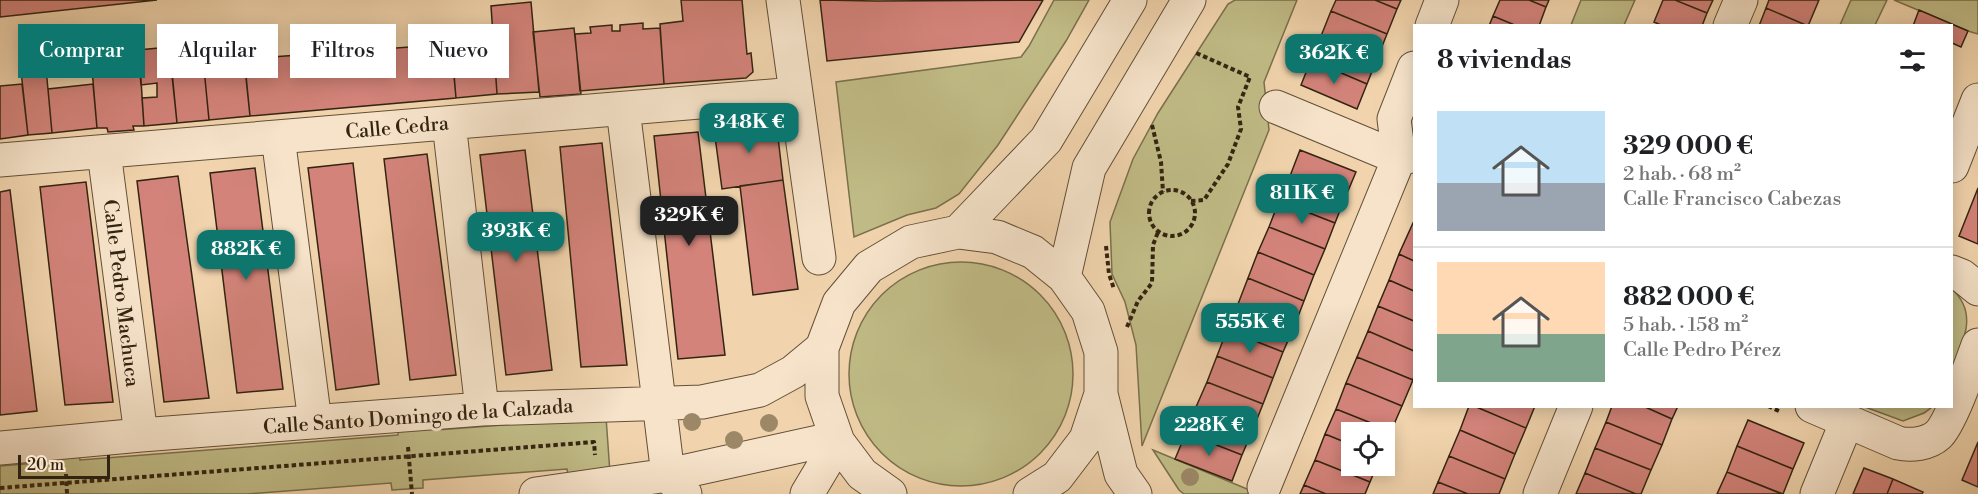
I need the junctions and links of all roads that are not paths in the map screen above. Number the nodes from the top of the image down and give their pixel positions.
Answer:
1 (783, 0) edge
2 (1130, 0) edge
3 (1189, 0) edge
4 (1442, 0) edge
5 (1741, 0) edge
6 (1433, 24) edge
7 (1731, 24) edge
8 (1413, 71) edge
9 (795, 94) junction
10 (1978, 100) edge
11 (1276, 107) dead end
12 (623, 109) junction
13 (449, 123) junction
14 (278, 137) junction
15 (104, 152) junction
16 (1407, 157) edge
17 (0, 160) edge
18 (1953, 163) edge
19 (957, 232) junction
20 (819, 258) dead end
21 (1953, 272) edge
22 (1064, 277) junction
23 (1978, 289) edge
24 (1978, 345) edge
25 (822, 348) junction
26 (1972, 381) edge
27 (1101, 394) junction
28 (658, 402) junction
29 (482, 408) junction
30 (1575, 408) edge
31 (1817, 408) edge
32 (1847, 421) junction
33 (315, 422) junction
34 (141, 435) junction
35 (837, 440) junction
36 (0, 448) edge
37 (676, 484) edge
38 (1264, 488) dead end
39 (536, 494) edge
40 (807, 494) edge
41 (890, 494) edge
42 (1030, 494) edge
43 (1135, 494) edge
44 (1540, 494) edge
45 (1817, 494) edge

1 - 9 street
2 - 19 street
3 - 22 street
4 - 6 street
5 - 7 street
8 - 16 street
9 - 12 street, Calle Cedra
9 - 20 street
10 - 18 street
11 - 16 street
12 - 13 street, Calle Cedra
12 - 28 street
13 - 14 street, Calle Cedra
13 - 29 street
14 - 15 street, Calle Cedra
14 - 33 street
15 - 17 street, Calle Cedra
15 - 34 street, Calle Pedro Machuca
16 - 38 street
19 - 22 street
19 - 25 street
21 - 23 street
22 - 27 street
24 - 26 street
25 - 28 street, Calle Santo Domingo de la Calzada
25 - 35 street
26 - 32 street
27 - 42 street
27 - 43 street
28 - 29 street, Calle Santo Domingo de la Calzada
28 - 37 street
29 - 33 street, Calle Santo Domingo de la Calzada
30 - 44 street
31 - 32 street
32 - 45 street
33 - 34 street, Calle Santo Domingo de la Calzada
34 - 36 street, Calle Santo Domingo de la Calzada
35 - 37 street
35 - 40 street
35 - 41 street
37 - 39 street

